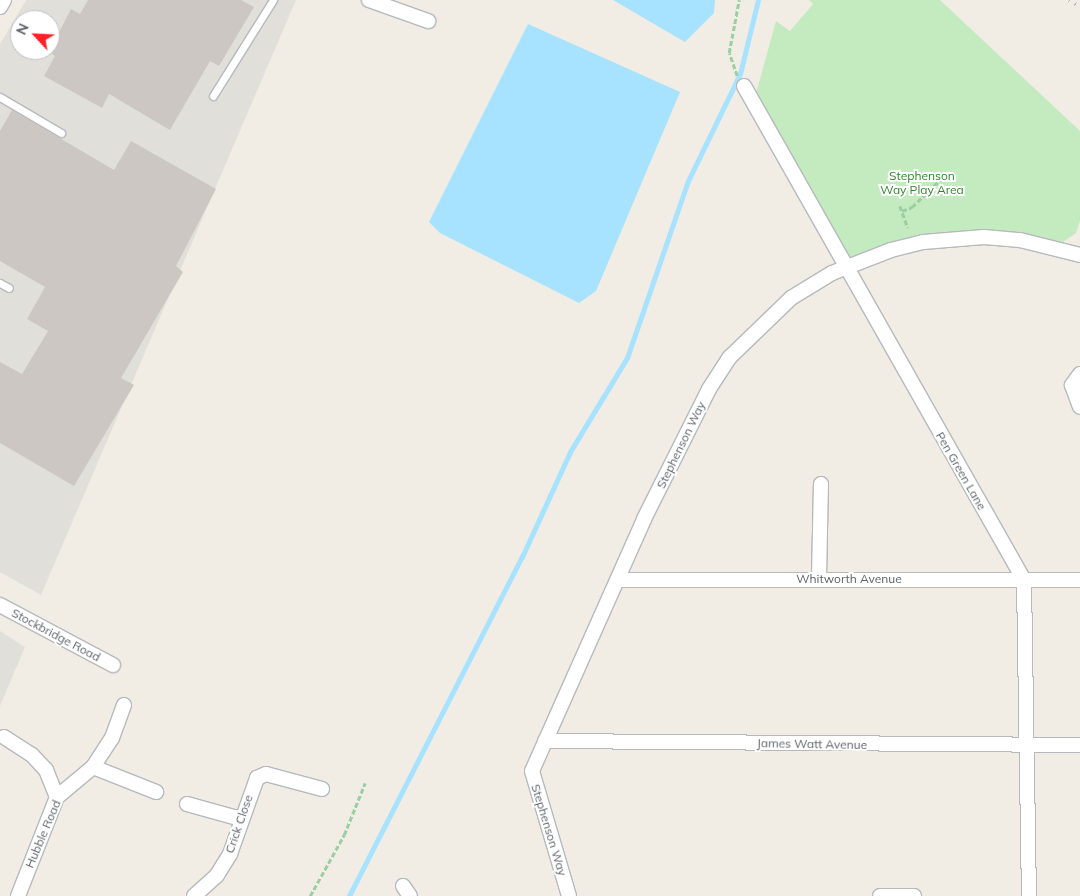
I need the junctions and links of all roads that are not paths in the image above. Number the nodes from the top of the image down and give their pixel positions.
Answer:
1 (4, 0) edge
2 (273, 0) edge
3 (368, 0) edge
4 (0, 6) edge
5 (428, 22) dead end
6 (744, 86) dead end
7 (213, 96) dead end
8 (0, 97) edge
9 (61, 133) dead end
10 (1080, 255) edge
11 (845, 269) junction
12 (0, 283) edge
13 (8, 288) dead end
14 (1080, 374) edge
15 (1080, 407) edge
16 (822, 484) dead end
17 (819, 578) junction
18 (618, 580) junction
19 (1024, 580) junction
20 (1080, 580) edge
21 (0, 605) edge
22 (113, 665) dead end
23 (124, 705) dead end
24 (4, 738) dead end
25 (544, 741) junction
26 (1080, 745) edge
27 (1027, 746) junction
28 (93, 766) junction
29 (322, 789) dead end
30 (156, 792) dead end
31 (57, 797) junction
32 (187, 804) dead end
33 (241, 819) junction
34 (18, 896) edge
35 (194, 896) edge
36 (569, 896) edge
37 (880, 896) edge
38 (914, 896) edge
39 (1030, 896) edge

1 - 4 street
2 - 7 lane
3 - 5 street
6 - 11 street, Pen Green Lane
8 - 9 lane
10 - 11 street, Stephenson Way
11 - 18 street, Stephenson Way
11 - 19 street, Pen Green Lane
12 - 13 lane
14 - 15 street
16 - 17 street
17 - 18 street, Whitworth Avenue
17 - 19 street, Whitworth Avenue
18 - 25 street, Stephenson Way
19 - 20 street, Whitworth Avenue
19 - 27 street, Pen Green Lane
21 - 22 street, Stockbridge Road
23 - 28 street, Hubble Road
24 - 31 street
25 - 27 street, James Watt Avenue
25 - 36 street, Stephenson Way
26 - 27 street, James Watt Avenue
27 - 39 street, Pen Green Lane
28 - 30 street
28 - 31 street, Hubble Road
29 - 33 street, Crick Close
31 - 34 street, Hubble Road
32 - 33 street
33 - 35 street, Crick Close
37 - 38 street

